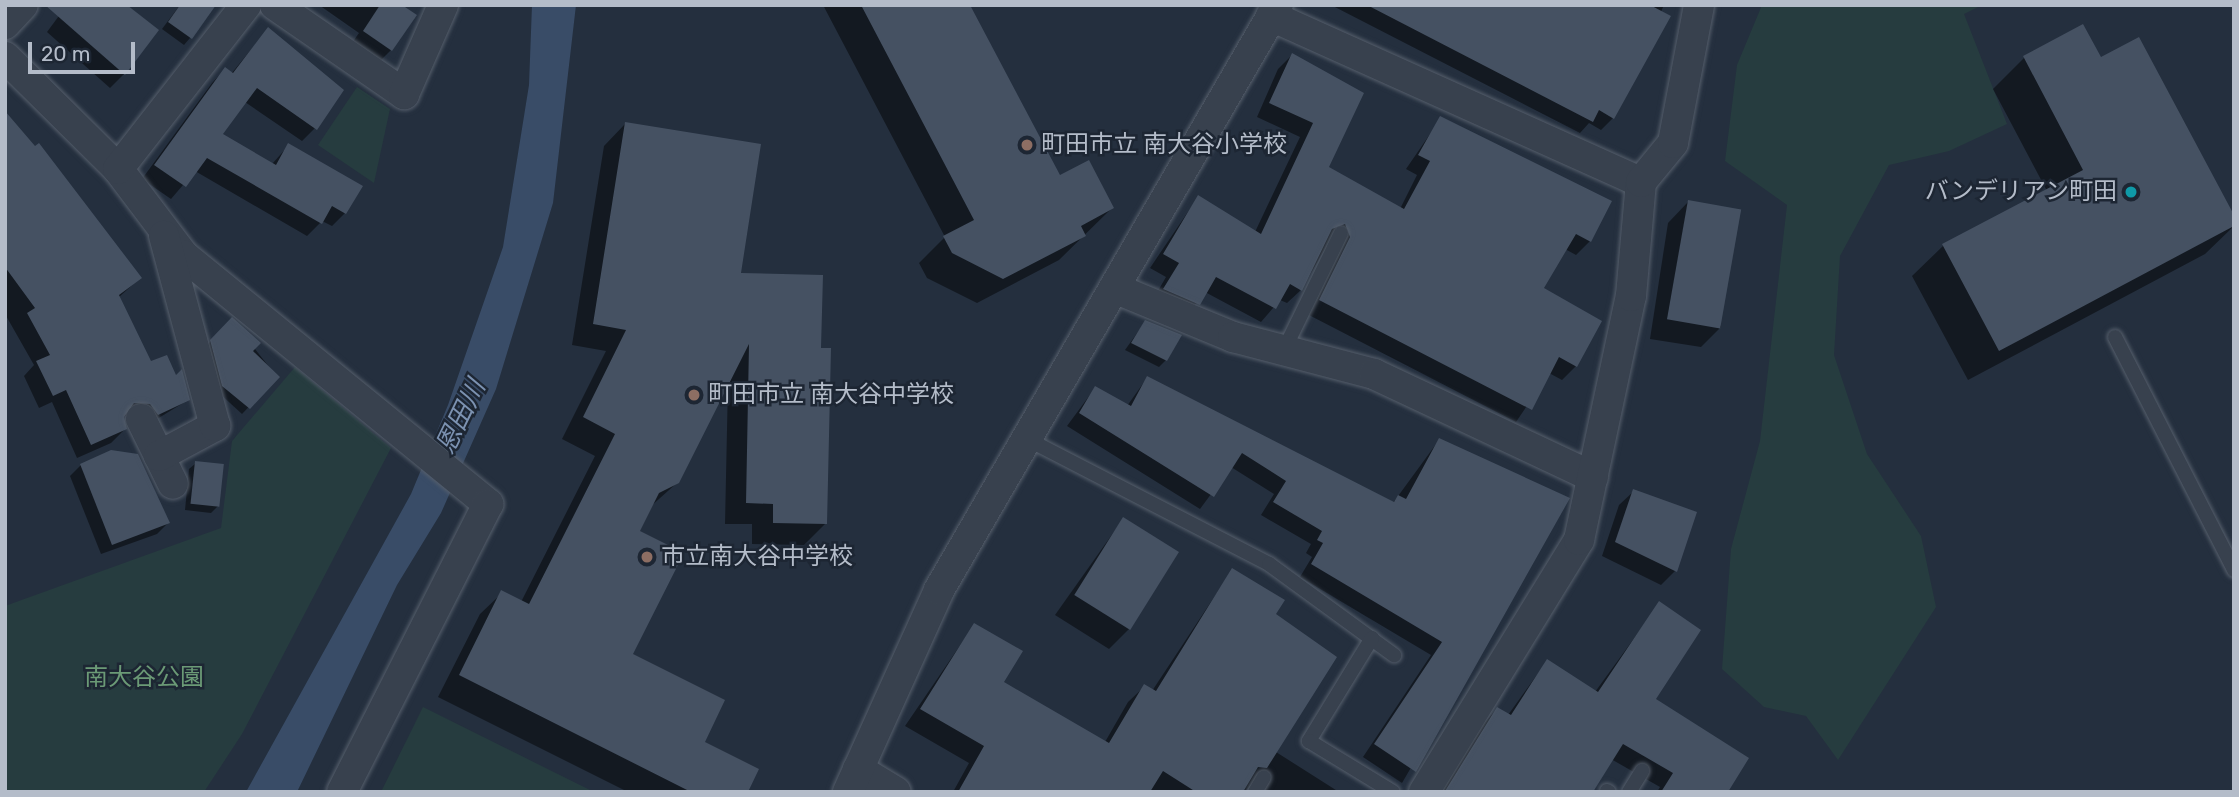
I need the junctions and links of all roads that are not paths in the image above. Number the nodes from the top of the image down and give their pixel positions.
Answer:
1 (23, 5) edge
2 (246, 5) edge
3 (275, 5) edge
4 (443, 5) edge
5 (1699, 5) edge
6 (1275, 11) edge
7 (5, 24) edge
8 (5, 57) edge
9 (118, 169) junction
10 (1641, 182) junction
11 (163, 233) junction
12 (1340, 233) dead end
13 (1114, 288) junction
14 (2115, 337) dead end
15 (1284, 350) junction
16 (141, 419) dead end
17 (1027, 439) junction
18 (159, 456) junction
19 (1593, 477) junction
20 (173, 484) dead end
21 (2234, 570) edge
22 (1372, 638) junction
23 (1394, 655) dead end
24 (1642, 771) dead end
25 (1264, 777) dead end
26 (853, 781) edge
27 (342, 792) edge
28 (896, 792) edge
29 (1255, 792) edge
30 (1393, 792) edge
31 (1424, 792) edge
32 (1629, 792) edge

1 - 7 street
2 - 9 street
3 - 4 street
5 - 10 street
6 - 10 street
6 - 13 street
8 - 9 street
9 - 11 street
10 - 19 street
11 - 18 street
11 - 27 street
12 - 15 lane
13 - 15 street
13 - 17 street
14 - 21 lane
15 - 19 street
16 - 18 street
17 - 22 lane
17 - 26 street
18 - 20 street
19 - 31 street
22 - 23 lane
22 - 30 lane
24 - 32 lane
25 - 29 lane
26 - 28 street

